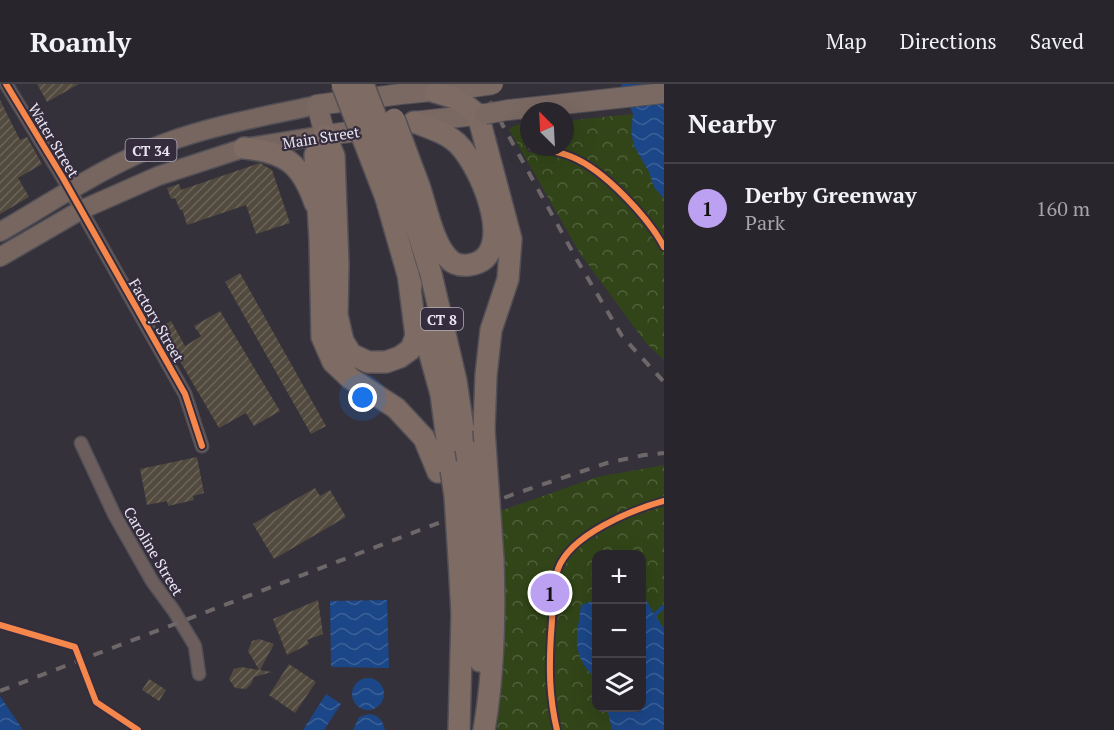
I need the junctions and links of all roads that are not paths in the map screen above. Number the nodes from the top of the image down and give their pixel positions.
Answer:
1 (6, 84) edge
2 (342, 84) edge
3 (363, 84) edge
4 (379, 84) edge
5 (494, 84) edge
6 (435, 92) junction
7 (664, 93) edge
8 (317, 105) junction
9 (481, 115) junction
10 (414, 122) junction
11 (325, 135) junction
12 (244, 148) junction
13 (70, 191) junction
14 (403, 192) junction
15 (81, 210) junction
16 (319, 218) junction
17 (0, 232) edge
18 (0, 257) edge
19 (408, 273) junction
20 (81, 443) dead end
21 (202, 446) dead end
22 (445, 471) junction
23 (476, 559) junction
24 (199, 674) dead end
25 (459, 730) edge
26 (477, 730) edge
27 (484, 730) edge

1 - 13 street, Water Street
2 - 14 highway, CT 8, bridge
3 - 14 highway, CT 8, bridge
4 - 14 highway, bridge
5 - 6 highway, Main Street / CT 34, bridge
6 - 8 highway, Main Street / CT 34
6 - 9 highway
7 - 9 highway, Main Street / CT 34, bridge
8 - 11 highway
8 - 13 main road, Main Street / CT 34
9 - 10 highway, Main Street / CT 34
9 - 23 highway, bridge
10 - 11 highway, Main Street / CT 34
10 - 14 highway
11 - 12 main road, Main Street / CT 34
11 - 16 highway
11 - 19 highway
12 - 15 main road, Main Street / CT 34
12 - 16 highway
13 - 15 street, Water Street
13 - 17 main road, Main Street / CT 34
14 - 19 highway, CT 8
14 - 23 highway, CT 8, bridge
15 - 18 main road, Main Street / CT 34
15 - 21 street, Factory Street
16 - 22 highway
19 - 22 highway, CT 8
20 - 24 street, Caroline Street
22 - 23 highway, bridge
23 - 25 highway, CT 8
23 - 26 highway, CT 8
23 - 27 highway

